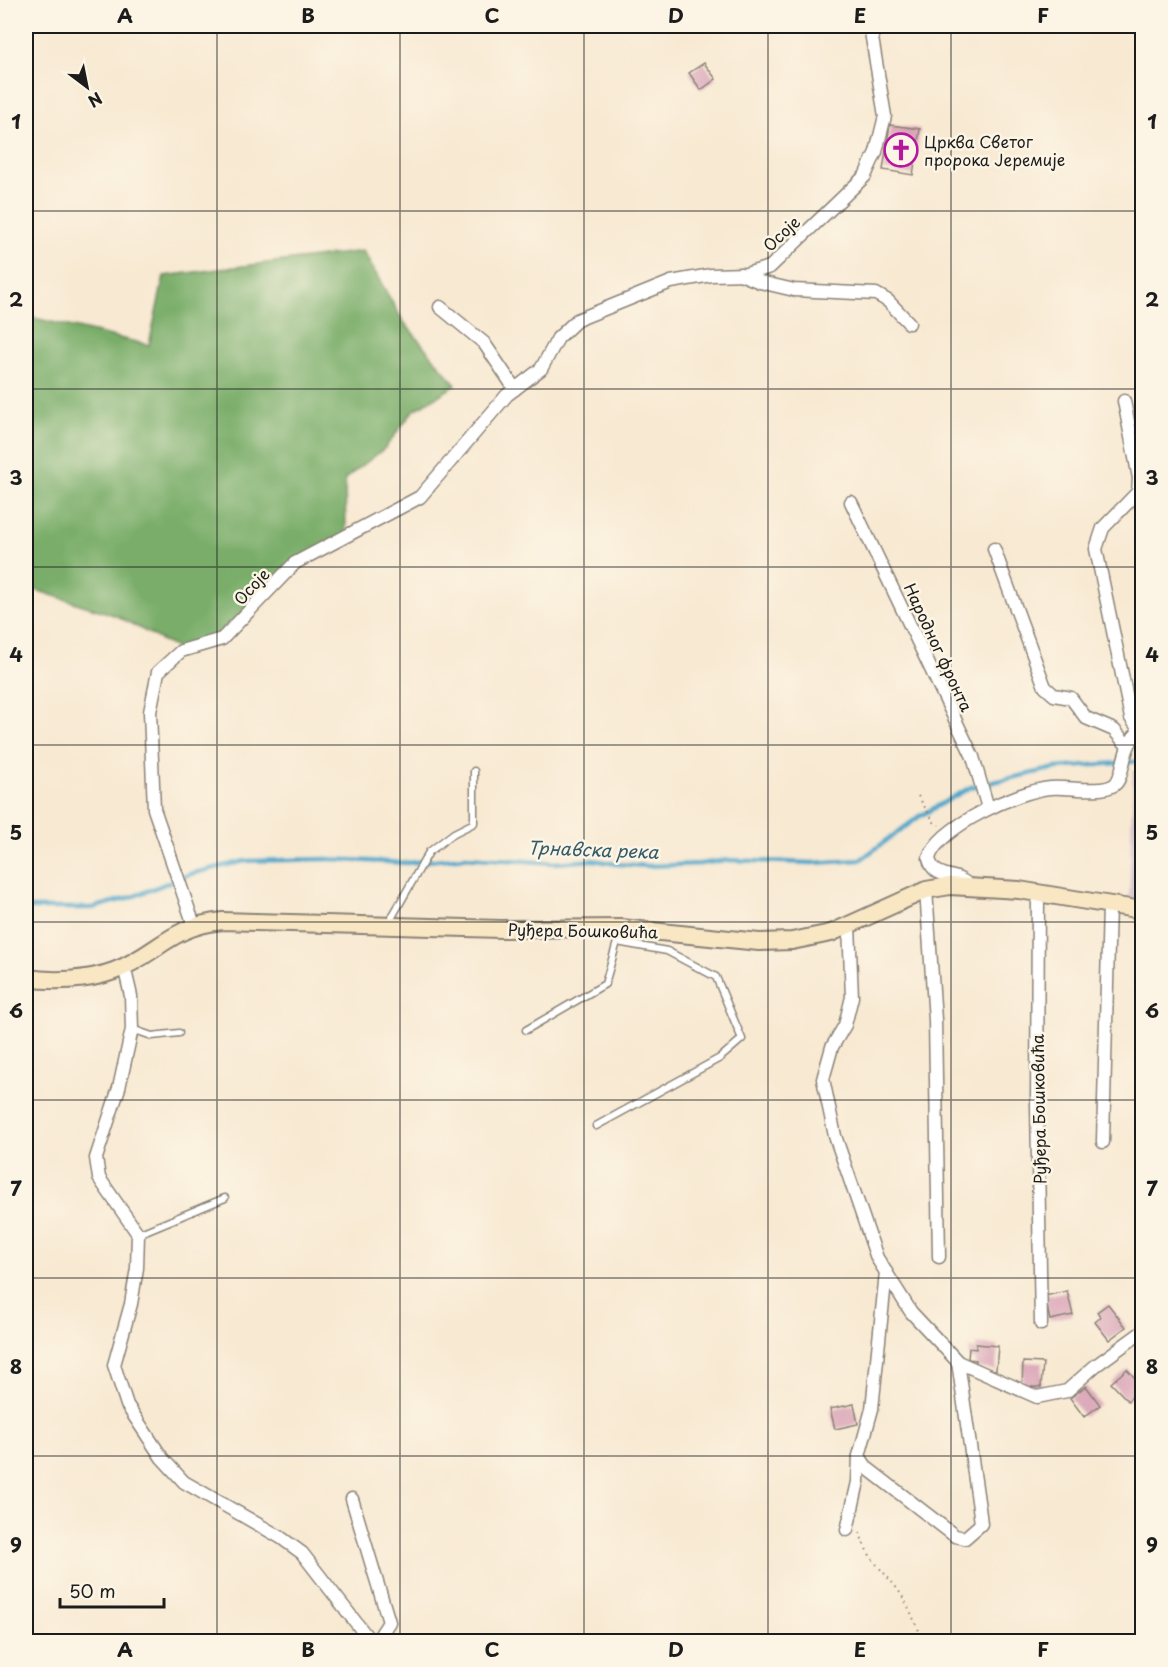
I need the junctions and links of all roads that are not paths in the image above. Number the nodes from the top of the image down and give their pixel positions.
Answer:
1 (870, 26) edge
2 (739, 274) junction
3 (440, 307) dead end
4 (909, 323) dead end
5 (515, 389) junction
6 (1124, 401) dead end
7 (851, 502) dead end
8 (994, 549) dead end
9 (1141, 730) edge
10 (1126, 749) junction
11 (474, 771) dead end
12 (988, 808) junction
13 (970, 887) junction
14 (926, 890) junction
15 (1038, 893) junction
16 (1109, 904) junction
17 (1143, 910) edge
18 (194, 925) junction
19 (387, 925) junction
20 (849, 926) junction
21 (619, 935) junction
22 (124, 966) junction
23 (26, 978) edge
24 (132, 1029) junction
25 (526, 1030) dead end
26 (179, 1033) dead end
27 (596, 1126) dead end
28 (1103, 1142) dead end
29 (225, 1198) dead end
30 (138, 1234) junction
31 (939, 1257) dead end
32 (886, 1272) junction
33 (1041, 1324) dead end
34 (1143, 1332) edge
35 (958, 1362) junction
36 (859, 1456) junction
37 (352, 1499) dead end
38 (853, 1529) road end
39 (371, 1641) edge
40 (376, 1641) edge

1 - 2 street, Осоје
2 - 4 street
2 - 5 street, Осоје
3 - 5 street
5 - 18 street, Осоје
6 - 9 street
7 - 12 street, Народног фронта
8 - 10 street
9 - 10 street
10 - 12 street
11 - 19 lane
12 - 13 street, Руђера Бошковића
13 - 14 main road, Руђера Бошковића
13 - 15 main road, Руђера Бошковића
14 - 20 main road, Руђера Бошковића
14 - 31 street
15 - 16 main road, Руђера Бошковића
15 - 33 street, Руђера Бошковића
16 - 17 main road, Руђера Бошковића
16 - 28 street
18 - 19 main road, Руђера Бошковића
18 - 22 main road, Руђера Бошковића
19 - 21 main road, Руђера Бошковића
20 - 21 main road, Руђера Бошковића
20 - 32 street
21 - 25 lane
21 - 27 lane, Руђера Бошковића
22 - 23 main road, Руђера Бошковића
22 - 24 street
24 - 26 lane
24 - 30 street
29 - 30 lane
30 - 39 street
32 - 35 street
32 - 36 street
34 - 35 street
35 - 36 street
36 - 38 street
37 - 40 street

